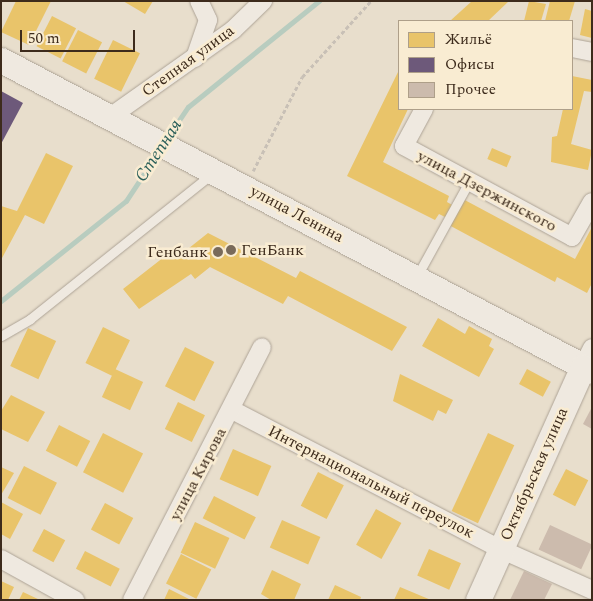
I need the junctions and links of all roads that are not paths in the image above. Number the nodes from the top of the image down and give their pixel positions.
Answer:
1 (199, 1) edge
2 (263, 1) edge
3 (573, 48) edge
4 (592, 52) edge
5 (195, 58) junction
6 (1, 60) edge
7 (423, 110) edge
8 (117, 120) junction
9 (205, 166) junction
10 (470, 180) junction
11 (592, 202) edge
12 (417, 277) junction
13 (1, 336) edge
14 (262, 347) dead end
15 (589, 361) edge
16 (232, 410) junction
17 (500, 549) junction
18 (1, 560) edge
19 (592, 590) edge
20 (75, 600) edge
21 (132, 600) edge
22 (478, 600) edge

1 - 5 street
2 - 5 street, Степная улица
3 - 4 street
5 - 8 street, Степная улица
6 - 8 main road, улица Ленина
7 - 10 street, улица Дзержинского
8 - 9 main road, улица Ленина
9 - 12 main road, улица Ленина
9 - 13 lane
10 - 11 street, улица Дзержинского
10 - 12 lane
12 - 15 main road, улица Ленина
14 - 16 street, улица Кирова
15 - 17 main road, Октябрьская улица
16 - 17 street, Интернациональный переулок
16 - 21 street, улица Кирова
17 - 19 street, Интернациональный переулок
17 - 22 main road, Октябрьская улица
18 - 20 street

